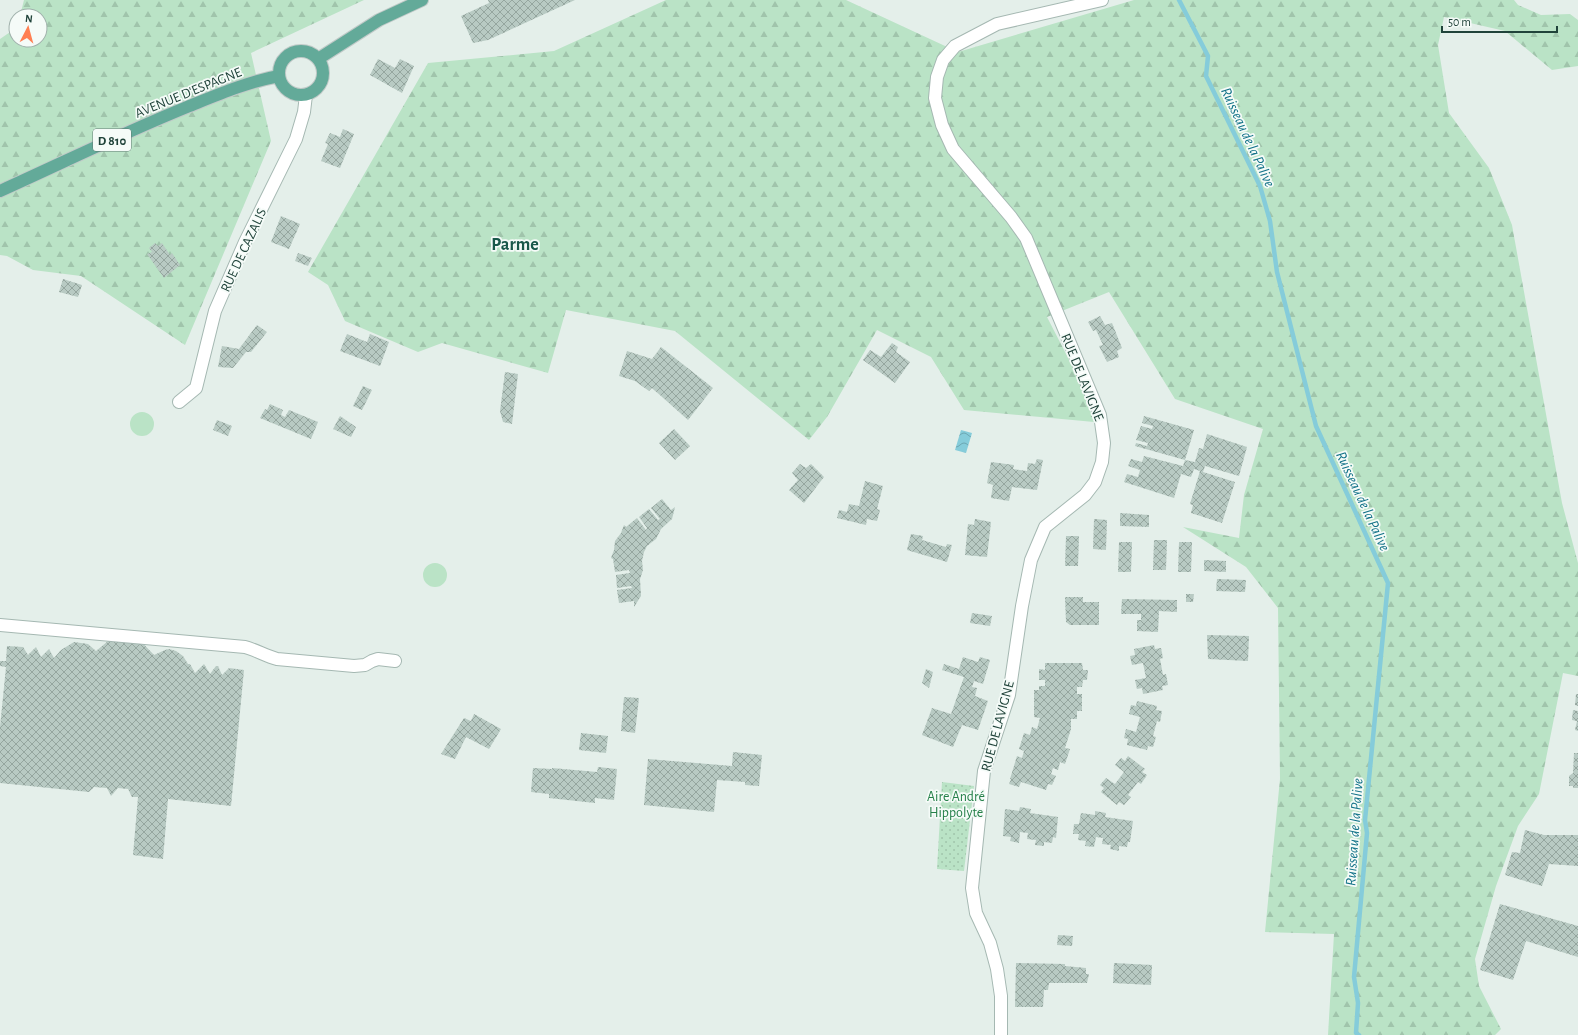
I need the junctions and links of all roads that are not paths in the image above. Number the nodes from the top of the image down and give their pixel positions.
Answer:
1 (422, 0) edge
2 (1102, 0) edge
3 (318, 59) junction
4 (279, 76) junction
5 (306, 95) junction
6 (0, 191) edge
7 (179, 402) dead end
8 (0, 625) edge
9 (394, 661) dead end
10 (1001, 1035) edge

1 - 3 main road
2 - 10 street, RUE DE LAVIGNE
3 - 4 main road
3 - 5 main road
4 - 5 main road
4 - 6 main road, AVENUE D'ESPAGNE / D 810
5 - 7 street, RUE DE CAZALIS
8 - 9 street

